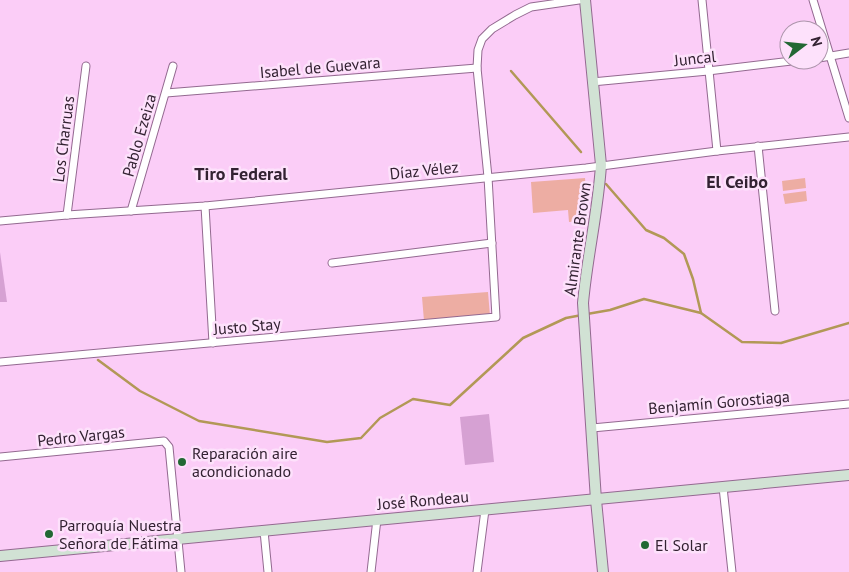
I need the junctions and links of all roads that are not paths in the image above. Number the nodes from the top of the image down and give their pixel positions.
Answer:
1 (579, 0) edge
2 (585, 0) edge
3 (702, 0) edge
4 (813, 0) edge
5 (819, 20) edge
6 (849, 53) edge
7 (829, 56) joint
8 (779, 63) edge
9 (86, 66) dead end
10 (173, 66) dead end
11 (476, 68) junction
12 (708, 71) junction
13 (592, 82) junction
14 (166, 93) junction
15 (849, 118) edge
16 (849, 137) edge
17 (758, 146) junction
18 (716, 151) junction
19 (601, 165) junction
20 (488, 177) junction
21 (205, 206) junction
22 (131, 212) junction
23 (68, 215) junction
24 (0, 221) edge
25 (492, 243) junction
26 (332, 263) dead end
27 (775, 311) dead end
28 (212, 343) junction
29 (0, 362) edge
30 (849, 404) edge
31 (592, 428) junction
32 (0, 457) edge
33 (849, 475) edge
34 (723, 487) junction
35 (596, 500) junction
36 (486, 510) junction
37 (377, 519) junction
38 (264, 530) junction
39 (178, 540) junction
40 (0, 556) edge
41 (181, 572) edge
42 (268, 572) edge
43 (371, 572) edge
44 (477, 572) edge
45 (603, 572) edge
46 (732, 572) edge

1 - 11 street
2 - 13 street, Almirante Brown
3 - 12 street
4 - 5 street
6 - 7 street
7 - 15 street
8 - 12 street, Juncal
9 - 23 street, Los Charruas
10 - 14 street, Pablo Ezeiza
11 - 14 street, Isabel de Guevara
11 - 20 street
12 - 13 street, Juncal
12 - 18 street
13 - 19 street, Almirante Brown
14 - 22 street, Pablo Ezeiza
16 - 17 street, Díaz Vélez
17 - 18 street, Díaz Vélez
17 - 27 street
18 - 19 street, Díaz Vélez
19 - 20 street, Díaz Vélez
19 - 31 street, Almirante Brown
20 - 21 street, Díaz Vélez
20 - 25 street
21 - 22 street, Díaz Vélez
21 - 28 street
22 - 23 street, Díaz Vélez
23 - 24 street, Díaz Vélez
25 - 26 street
25 - 28 street, Justo Stay
28 - 29 street, Justo Stay
30 - 31 street, Benjamín Gorostiaga
31 - 35 street, Almirante Brown
32 - 39 street, Pedro Vargas
33 - 34 street, José Rondeau
34 - 35 street, José Rondeau
34 - 46 street
35 - 36 street, José Rondeau
35 - 45 street, Almirante Brown
36 - 37 street, José Rondeau
36 - 44 street
37 - 38 street, José Rondeau
37 - 43 street
38 - 39 street, José Rondeau
38 - 42 street
39 - 40 street, José Rondeau
39 - 41 street

